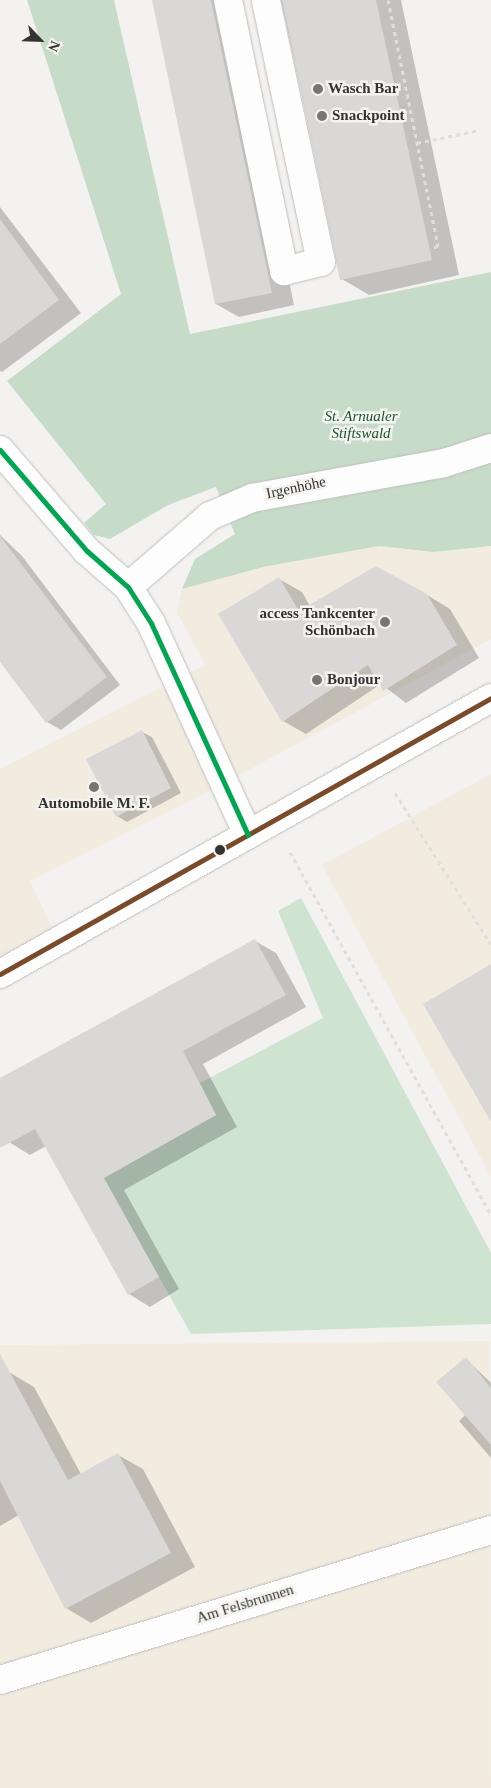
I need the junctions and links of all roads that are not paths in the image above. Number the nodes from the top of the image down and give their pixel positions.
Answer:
1 (228, 0) edge
2 (266, 0) edge
3 (491, 448) edge
4 (0, 450) edge
5 (128, 587) junction
6 (491, 698) edge
7 (248, 834) junction
8 (0, 974) edge
9 (491, 1530) edge
10 (0, 1680) edge

1 - 2 street
3 - 5 street, Irgenhöhe
4 - 5 street
5 - 7 street
6 - 7 street
7 - 8 street
9 - 10 street, Am Felsbrunnen

